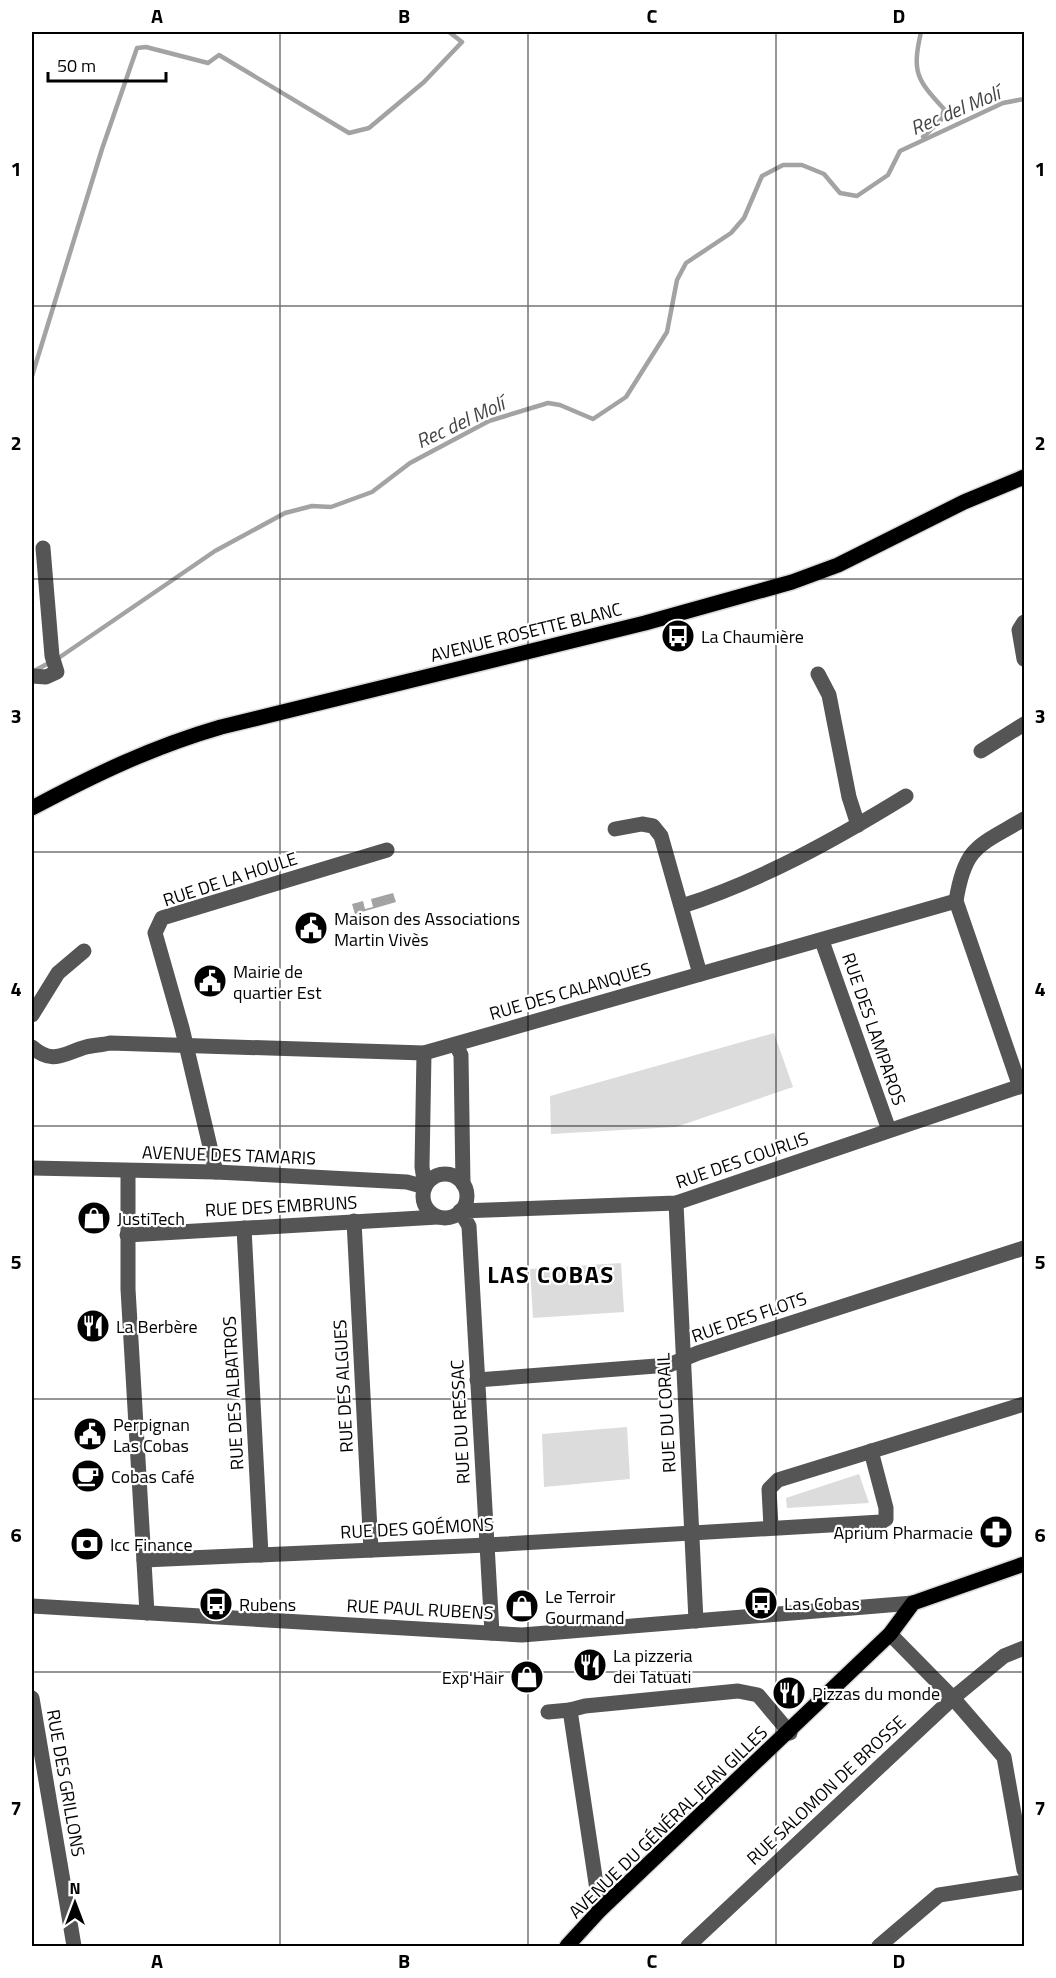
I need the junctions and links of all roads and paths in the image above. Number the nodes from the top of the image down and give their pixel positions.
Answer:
1 (1024, 477) edge
2 (43, 548) dead end
3 (1024, 622) edge
4 (1024, 659) edge
5 (818, 674) dead end
6 (32, 676) edge
7 (1018, 727) edge
8 (981, 751) dead end
9 (906, 796) dead end
10 (32, 808) edge
11 (1024, 819) edge
12 (858, 825) junction
13 (615, 829) dead end
14 (387, 850) dead end
15 (956, 901) junction
16 (682, 906) junction
17 (822, 941) junction
18 (84, 951) dead end
19 (700, 974) junction
20 (32, 1015) edge
21 (456, 1045) junction
22 (186, 1046) junction
23 (32, 1047) edge
24 (424, 1053) junction
25 (1022, 1086) edge
26 (889, 1130) junction
27 (32, 1168) edge
28 (128, 1171) junction
29 (216, 1172) junction
30 (464, 1184) junction
31 (425, 1187) junction
32 (676, 1203) junction
33 (460, 1212) junction
34 (438, 1217) junction
35 (354, 1221) junction
36 (244, 1228) junction
37 (127, 1235) junction
38 (1024, 1248) edge
39 (683, 1361) junction
40 (477, 1380) junction
41 (1024, 1404) edge
42 (871, 1451) junction
43 (771, 1527) junction
44 (692, 1533) junction
45 (487, 1545) junction
46 (370, 1550) junction
47 (261, 1555) junction
48 (144, 1560) junction
49 (1024, 1564) edge
50 (913, 1603) junction
51 (32, 1606) edge
52 (147, 1612) junction
53 (696, 1621) junction
54 (492, 1633) junction
55 (890, 1634) junction
56 (1024, 1648) edge
57 (32, 1698) edge
58 (953, 1698) junction
59 (570, 1710) junction
60 (548, 1712) dead end
61 (789, 1733) junction
62 (1024, 1870) edge
63 (1024, 1882) edge
64 (600, 1910) junction
65 (75, 1947) edge
66 (567, 1947) edge
67 (688, 1947) edge
68 (879, 1947) edge

1 - 10 main road, AVENUE ROSETTE BLANC
2 - 6 street
3 - 4 street
5 - 12 street
7 - 8 street
9 - 12 street
11 - 15 street
12 - 16 street
13 - 16 street
14 - 22 street, RUE DE LA HOULE
15 - 17 street, RUE DES CALANQUES
15 - 25 street
16 - 19 street
17 - 19 street, RUE DES CALANQUES
17 - 26 street, RUE DES LAMPAROS
18 - 20 street
19 - 21 street, RUE DES CALANQUES
21 - 24 street, RUE DES CALANQUES
21 - 30 street
22 - 23 street, RUE DES CALANQUES
22 - 24 street, RUE DES CALANQUES
22 - 29 street, RUE DE LA HOULE
24 - 31 street
25 - 26 street, RUE DES COURLIS
26 - 32 street, RUE DES COURLIS
27 - 28 street, AVENUE DES TAMARIS
28 - 29 street, AVENUE DES TAMARIS
28 - 37 street
29 - 31 street, AVENUE DES TAMARIS
30 - 31 street
30 - 33 street
31 - 34 street
32 - 33 street, RUE DES COURLIS
32 - 39 street, RUE DU CORAIL
33 - 34 street
33 - 40 street, RUE DU RESSAC
34 - 35 street, RUE DES EMBRUNS
35 - 36 street, RUE DES EMBRUNS
35 - 46 street, RUE DES ALGUES
36 - 37 street, RUE DES EMBRUNS
36 - 47 street, RUE DES ALBATROS
37 - 48 street
38 - 39 street, RUE DES FLOTS
39 - 40 street, RUE DES FLOTS
39 - 44 street, RUE DU CORAIL
40 - 45 street, RUE DU RESSAC
41 - 42 street
42 - 43 street
42 - 43 street, RUE DES GOÉMONS
43 - 44 street, RUE DES GOÉMONS
44 - 45 street, RUE DES GOÉMONS
44 - 53 street, RUE DU CORAIL
45 - 46 street, RUE DES GOÉMONS
45 - 54 street, RUE DU RESSAC
46 - 47 street, RUE DES GOÉMONS
47 - 48 street, RUE DES GOÉMONS
48 - 52 street
49 - 50 main road
50 - 53 street, RUE PAUL RUBENS
50 - 55 main road, AVENUE DU GÉNÉRAL JEAN GILLES
51 - 52 street, RUE PAUL RUBENS
52 - 54 street, RUE PAUL RUBENS
53 - 54 street, RUE PAUL RUBENS
55 - 58 street
55 - 61 main road, AVENUE DU GÉNÉRAL JEAN GILLES
56 - 58 street, RUE SALOMON DE BROSSE
57 - 65 street, RUE DES GRILLONS
58 - 62 street
58 - 67 street, RUE SALOMON DE BROSSE
59 - 60 street
59 - 61 street
59 - 64 street
61 - 64 main road, AVENUE DU GÉNÉRAL JEAN GILLES
63 - 68 street
64 - 66 main road, AVENUE DU GÉNÉRAL JEAN GILLES

